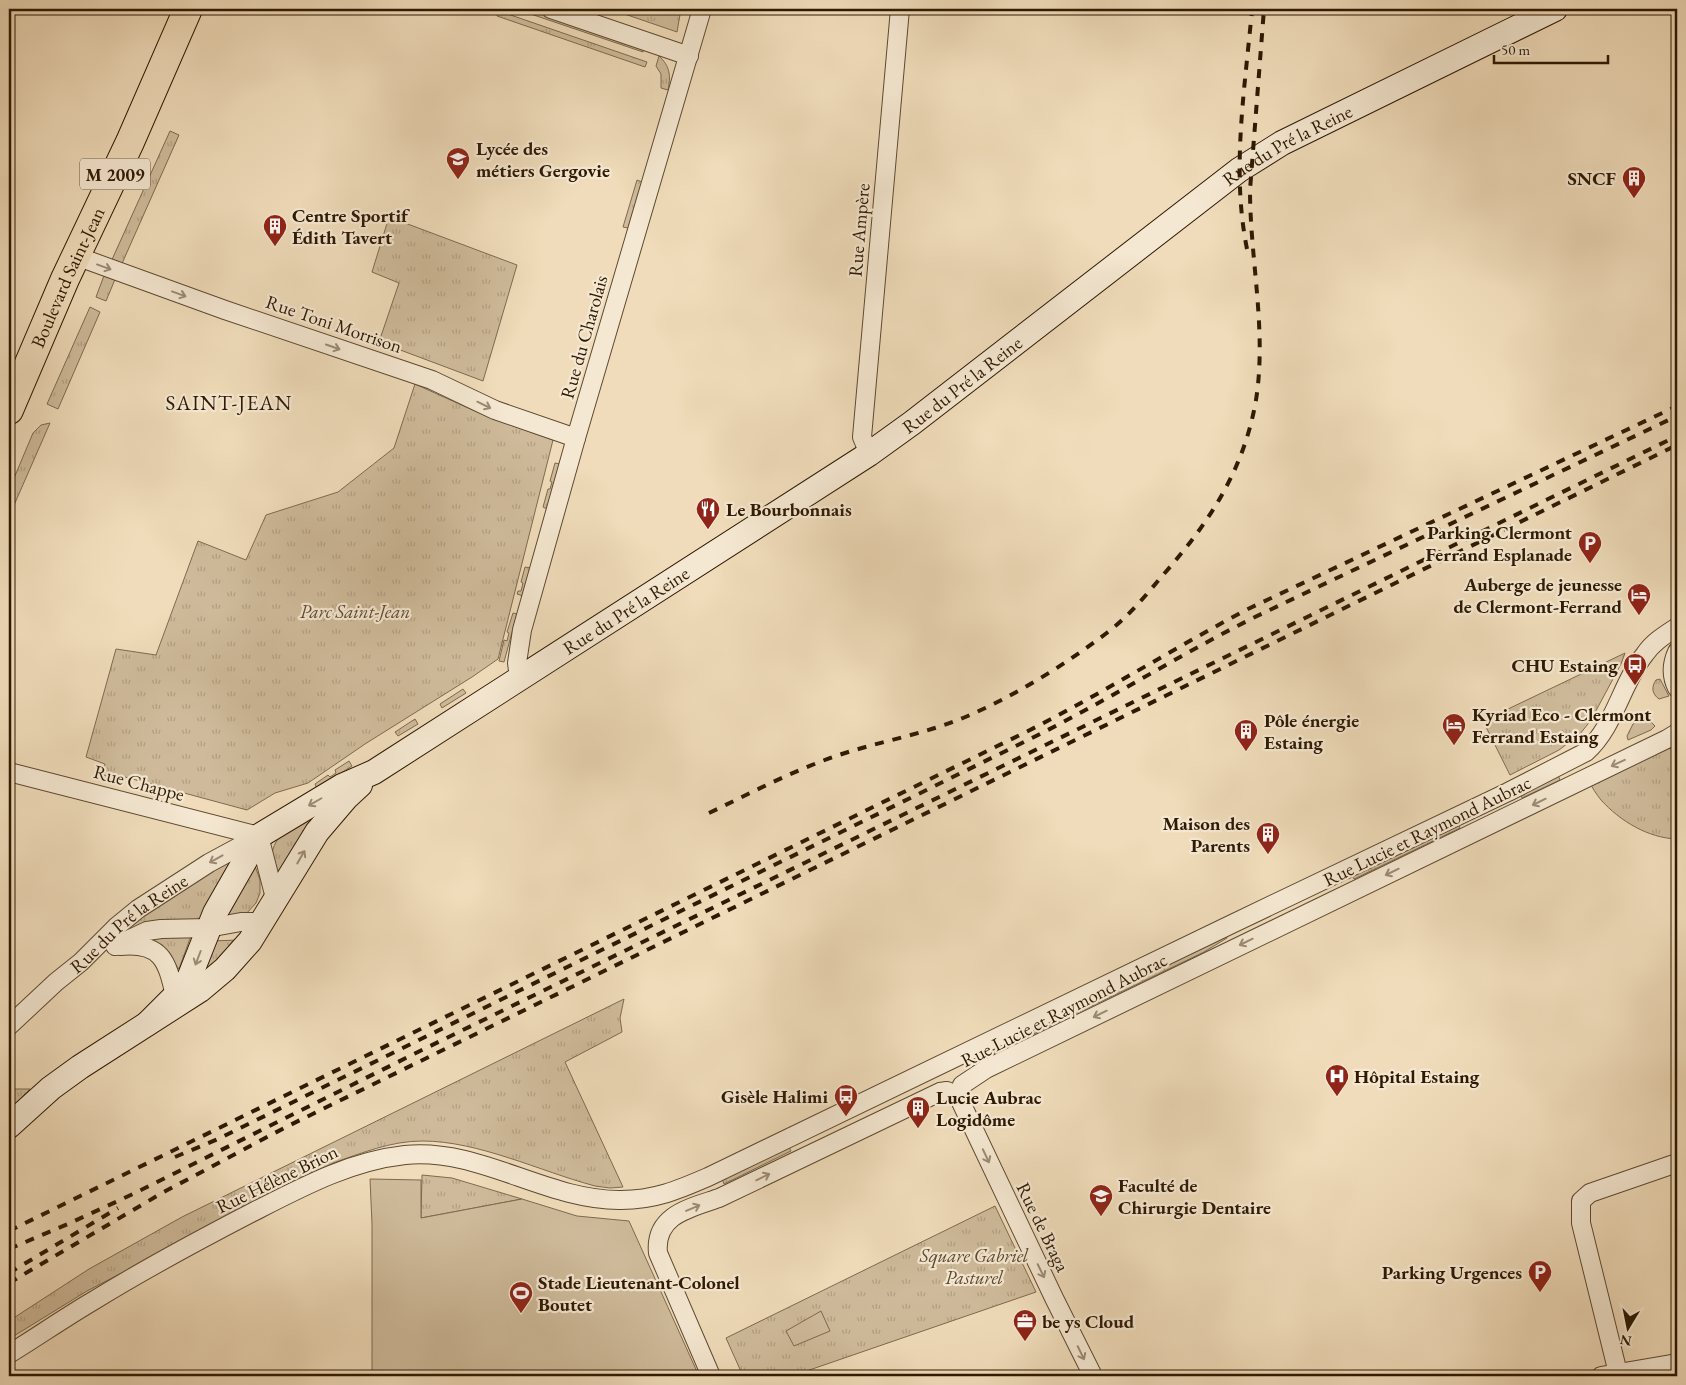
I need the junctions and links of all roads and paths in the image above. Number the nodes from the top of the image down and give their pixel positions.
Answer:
1 (188, 9) edge
2 (551, 9) edge
3 (702, 9) edge
4 (900, 9) edge
5 (1555, 9) edge
6 (689, 56) junction
7 (76, 256) junction
8 (9, 410) edge
9 (576, 438) junction
10 (869, 454) junction
11 (1677, 628) edge
12 (1677, 652) edge
13 (519, 678) junction
14 (1677, 688) edge
15 (1677, 732) edge
16 (9, 772) edge
17 (374, 772) junction
18 (259, 836) junction
19 (275, 898) junction
20 (262, 922) junction
21 (208, 928) junction
22 (115, 946) junction
23 (81, 962) junction
24 (175, 996) junction
25 (148, 1023) junction
26 (9, 1026) edge
27 (958, 1096) junction
28 (9, 1126) edge
29 (1677, 1163) edge
30 (9, 1354) edge
31 (1677, 1363) edge
32 (1609, 1375) edge
33 (711, 1376) edge
34 (1092, 1376) edge

1 - 7 main road, Boulevard Saint-Jean / M 2009
2 - 6 street
3 - 6 street, Rue du Charolais
4 - 10 street, Rue Ampère
5 - 10 main road, Rue du Pré la Reine
6 - 9 street, Rue du Charolais
7 - 8 main road, Boulevard Saint-Jean / M 2009
7 -> 9 street, Rue Toni Morrison
9 - 13 street, Rue du Charolais
10 - 13 main road, Rue du Pré la Reine
11 - 30 street, Rue Hélène Brion
12 - 14 street
13 - 17 main road, Rue du Pré la Reine
15 -> 27 street, Rue Lucie et Raymond Aubrac
16 - 18 street, Rue Chappe
17 -> 18 main road, Rue du Pré la Reine
19 -> 17 main road, Rue du Pré la Reine
18 - 19 street
18 - 21 main road, Rue du Pré la Reine
18 -> 23 street, Rue du Pré la Reine
19 - 20 main road, Rue du Pré la Reine
20 - 21 street, Rue du Pré la Reine
20 - 25 main road, Rue du Pré la Reine
21 - 22 street, Rue du Pré la Reine
21 -> 24 main road, Rue du Pré la Reine
22 - 23 street, Rue du Pré la Reine
22 - 24 street
23 - 26 street, Rue du Pré la Reine
24 - 25 main road, Rue du Pré la Reine
25 - 28 main road, Rue du Pré la Reine
33 -> 27 street, Rue Lucie et Raymond Aubrac
27 -> 34 street, Rue de Braga
29 - 32 street
31 - 32 street

